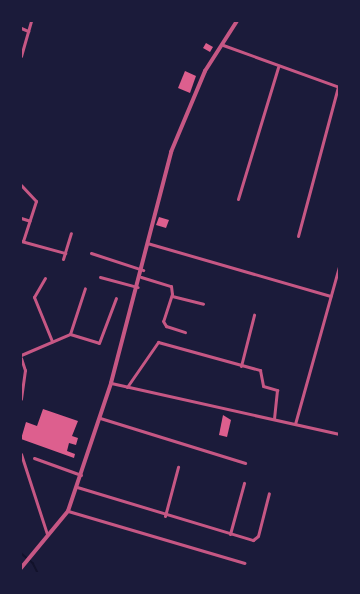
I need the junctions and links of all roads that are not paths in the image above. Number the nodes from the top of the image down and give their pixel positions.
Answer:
1 (31, 21) edge
2 (237, 21) edge
3 (21, 28) edge
4 (28, 31) junction
5 (223, 45) junction
6 (21, 56) edge
7 (278, 67) junction
8 (338, 87) edge
9 (21, 185) edge
10 (238, 198) dead end
11 (21, 218) edge
12 (30, 221) junction
13 (72, 233) dead end
14 (298, 236) dead end
15 (22, 241) edge
16 (147, 243) junction
17 (65, 253) junction
18 (91, 253) dead end
19 (63, 259) dead end
20 (339, 266) edge
21 (143, 270) junction
22 (100, 277) dead end
23 (141, 277) junction
24 (45, 278) dead end
25 (138, 287) junction
26 (85, 288) dead end
27 (172, 296) junction
28 (331, 296) junction
29 (116, 298) dead end
30 (203, 304) dead end
31 (254, 315) dead end
32 (185, 332) dead end
33 (70, 334) junction
34 (52, 341) junction
35 (21, 356) edge
36 (241, 366) junction
37 (111, 383) junction
38 (127, 387) junction
39 (21, 399) edge
40 (100, 418) junction
41 (274, 419) junction
42 (295, 424) junction
43 (339, 434) edge
44 (21, 454) edge
45 (34, 458) dead end
46 (245, 464) dead end
47 (178, 467) dead end
48 (81, 476) junction
49 (244, 484) dead end
50 (77, 487) junction
51 (269, 493) dead end
52 (68, 511) junction
53 (165, 516) junction
54 (47, 534) junction
55 (230, 534) junction
56 (245, 563) dead end
57 (21, 568) edge

1 - 4 street
2 - 5 street
3 - 4 street
4 - 6 street
5 - 7 street
5 - 16 street
7 - 8 street
7 - 10 street
8 - 14 street
9 - 12 street
11 - 12 street
12 - 15 street
13 - 17 street
15 - 17 street
16 - 21 street
16 - 28 street
17 - 19 street
18 - 21 street
20 - 28 street
21 - 23 street
22 - 25 street
23 - 25 street
23 - 27 street
24 - 34 street
25 - 37 street
26 - 33 street
27 - 30 street
27 - 32 street
28 - 42 street
29 - 33 street
31 - 36 street
33 - 34 street
34 - 35 street
35 - 39 street
36 - 38 street
36 - 41 street
37 - 38 street
37 - 40 street
38 - 41 street
40 - 46 street
40 - 48 street
41 - 42 street
42 - 43 street
44 - 54 street
45 - 48 street
47 - 53 street
48 - 50 street
49 - 55 street
50 - 52 street
50 - 53 street
51 - 55 street
52 - 54 street
52 - 56 street
53 - 55 street
54 - 57 street

